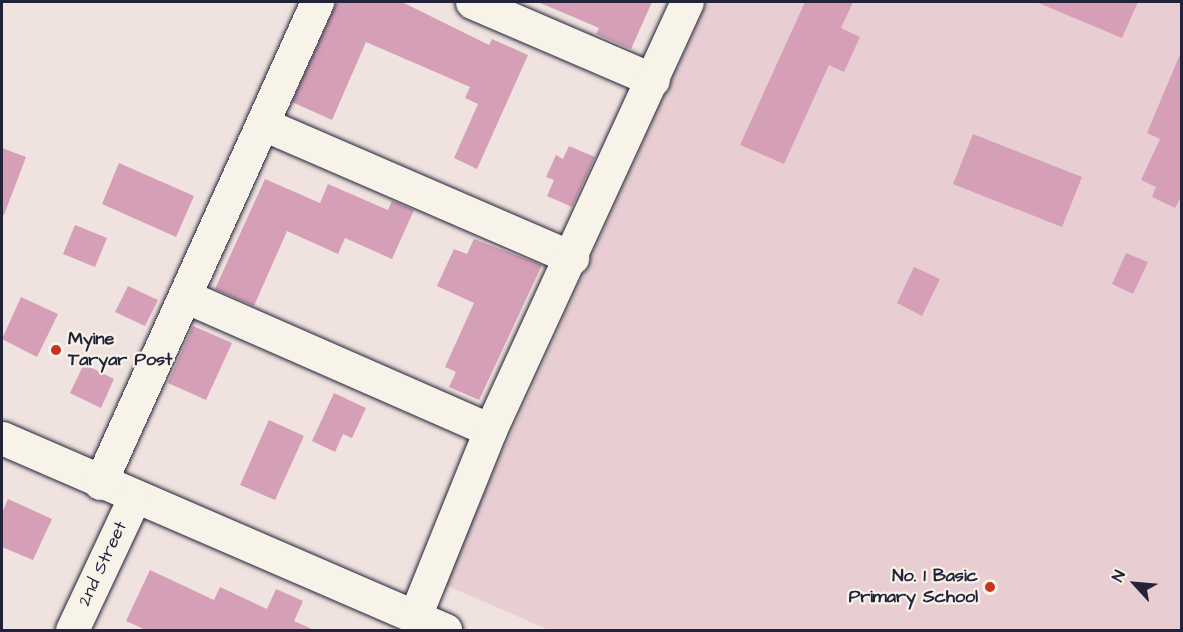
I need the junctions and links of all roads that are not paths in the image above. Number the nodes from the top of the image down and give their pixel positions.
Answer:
1 (317, 2) edge
2 (472, 2) edge
3 (687, 2) edge
4 (653, 80) junction
5 (263, 124) junction
6 (572, 258) junction
7 (186, 297) junction
8 (490, 430) junction
9 (2, 438) edge
10 (100, 483) junction
11 (134, 498) junction
12 (415, 616) junction
13 (72, 630) edge
14 (446, 630) edge

1 - 5 street
2 - 4 street
3 - 4 street
4 - 6 street
5 - 6 street
5 - 7 street
6 - 8 street
7 - 8 street
7 - 10 street
8 - 12 street
9 - 10 street
10 - 11 street
11 - 12 street
11 - 13 street, 2nd Street
12 - 14 street

